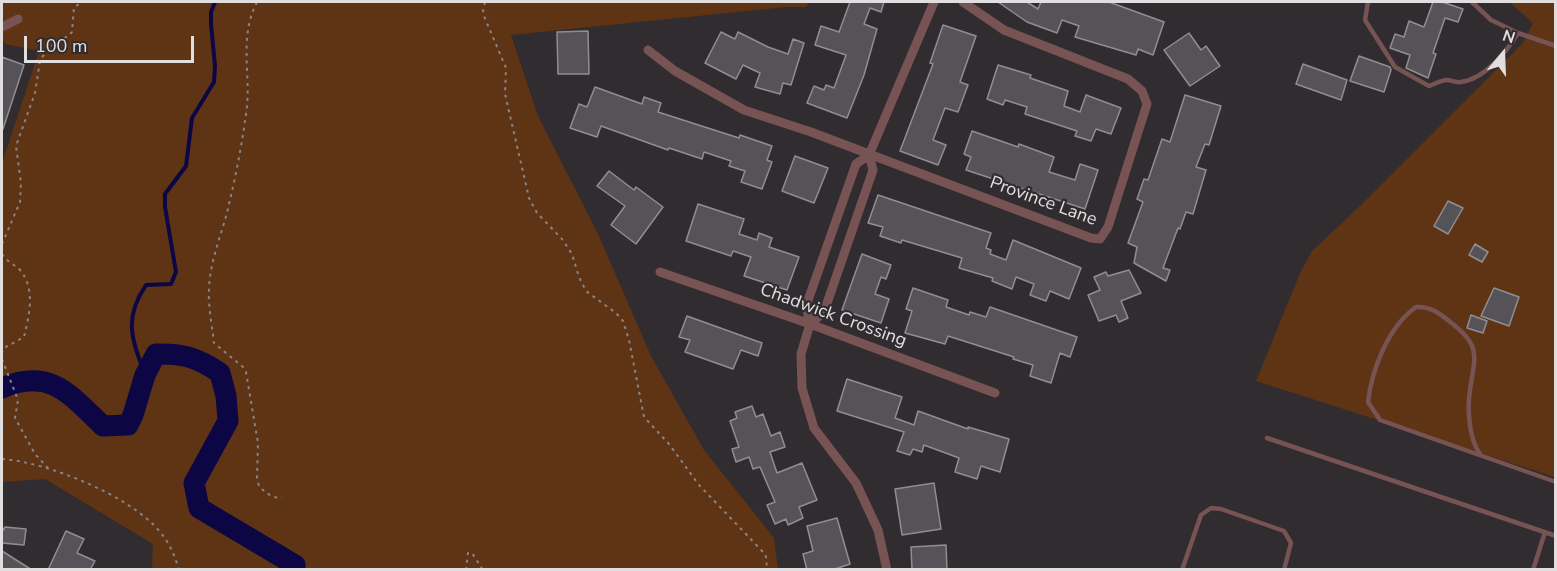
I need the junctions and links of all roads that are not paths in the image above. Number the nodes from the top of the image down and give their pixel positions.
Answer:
1 (934, 2) edge
2 (963, 2) edge
3 (1368, 2) edge
4 (1472, 2) edge
5 (18, 19) dead end
6 (2, 27) edge
7 (1518, 33) junction
8 (1556, 45) edge
9 (648, 50) dead end
10 (869, 155) junction
11 (831, 235) junction
12 (848, 240) junction
13 (660, 272) dead end
14 (810, 324) junction
15 (995, 393) dead end
16 (1268, 438) dead end
17 (1480, 454) junction
18 (1556, 482) edge
19 (1545, 532) junction
20 (1556, 536) edge
21 (887, 570) edge
22 (1182, 570) edge
23 (1284, 570) edge
24 (1533, 570) edge

1 - 10 street
2 - 10 street, Province Lane
3 - 7 lane
4 - 7 lane
5 - 6 street
7 - 8 lane
9 - 10 street, Province Lane
10 - 11 street
10 - 12 street
11 - 12 street
11 - 14 street
12 - 14 street
13 - 14 street, Chadwick Crossing
14 - 15 street, Chadwick Crossing
14 - 21 street
16 - 19 lane
17 - 17 lane
17 - 18 lane
19 - 20 lane
19 - 24 lane
22 - 23 lane

